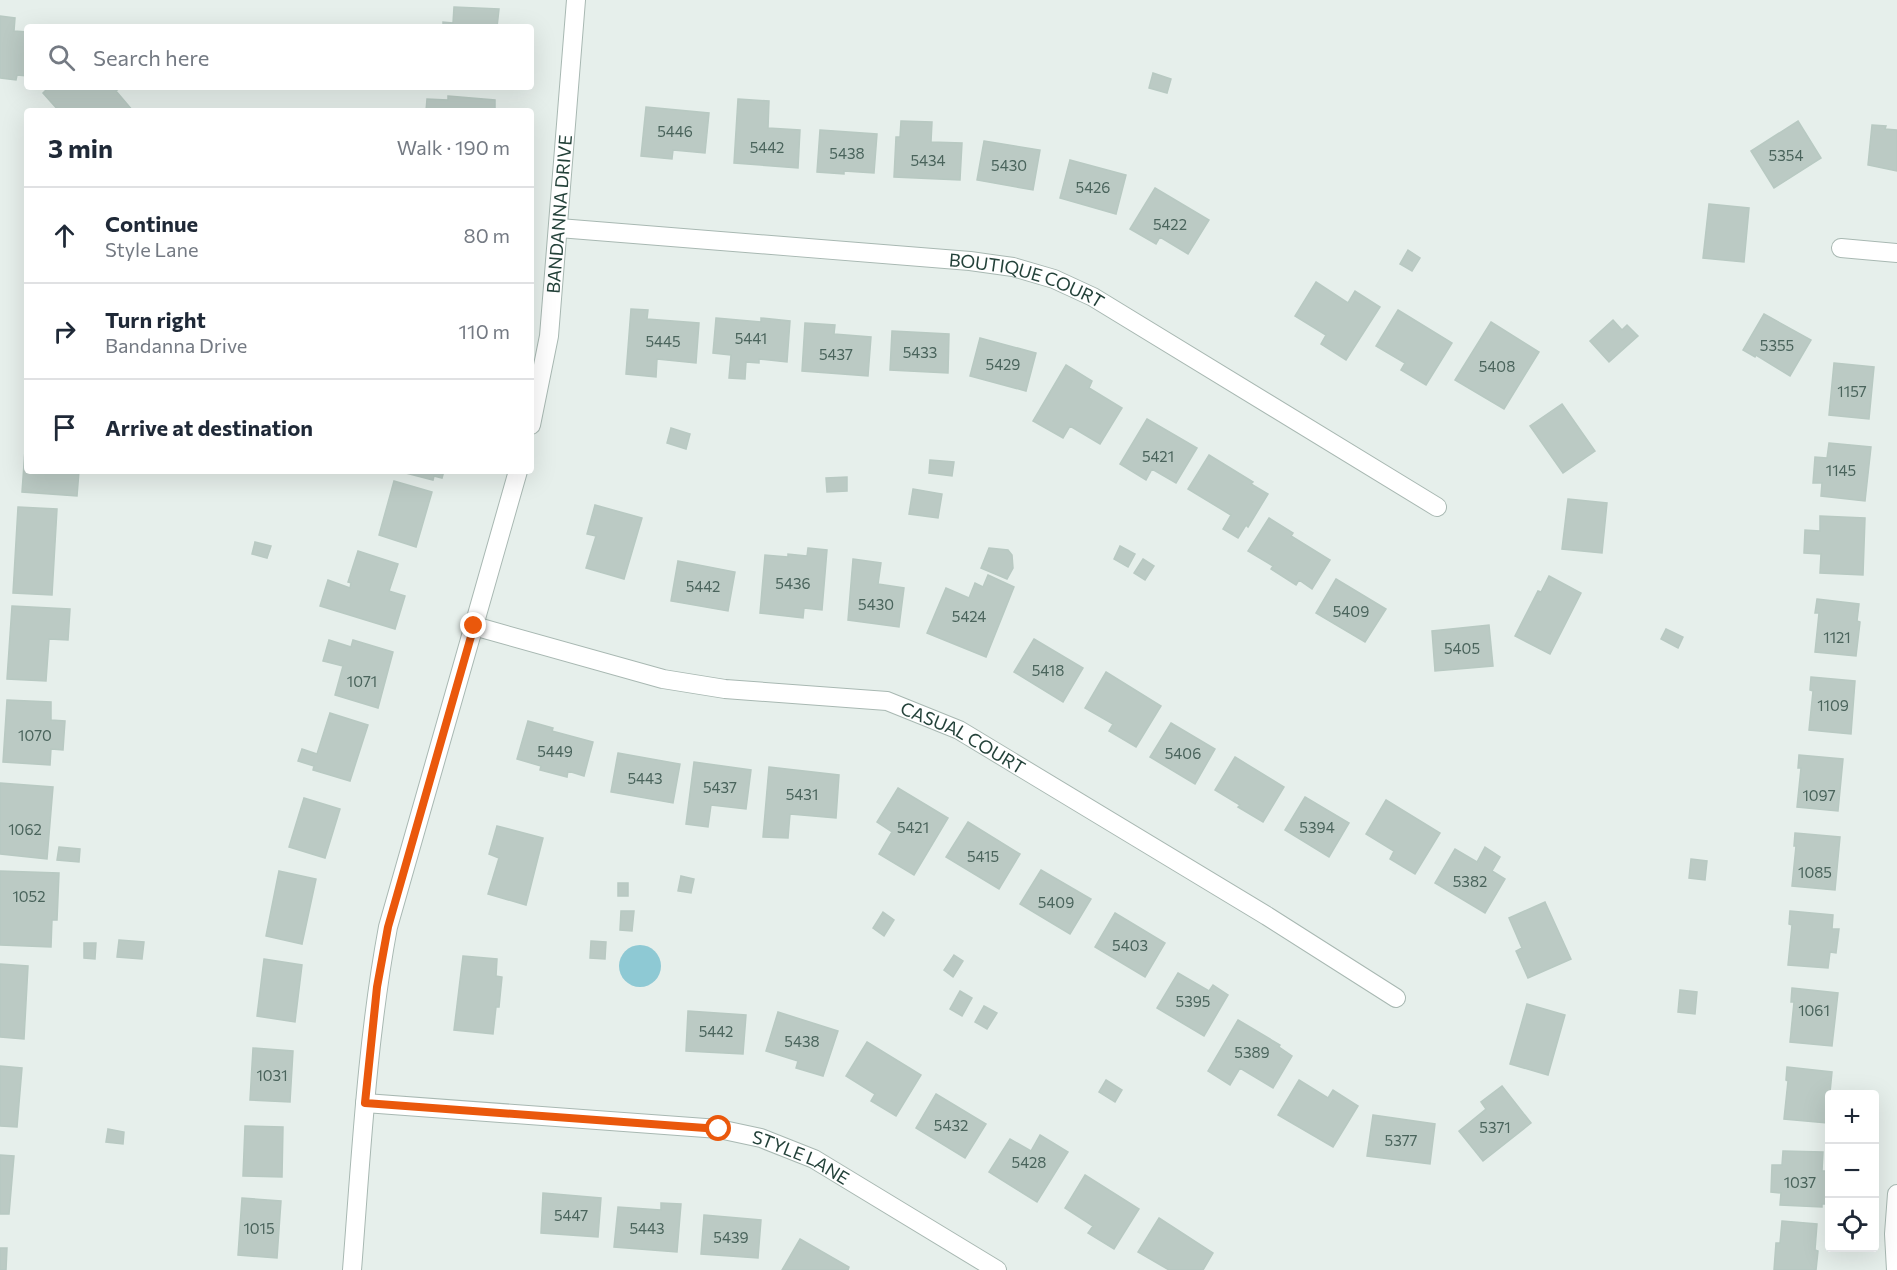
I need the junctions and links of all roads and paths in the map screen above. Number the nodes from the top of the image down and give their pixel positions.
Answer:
1 (576, 0) edge
2 (559, 228) junction
3 (1841, 248) dead end
4 (1897, 253) edge
5 (534, 411) edge
6 (517, 474) edge
7 (1437, 507) dead end
8 (474, 626) junction
9 (1396, 998) dead end
10 (365, 1103) junction
11 (1897, 1194) edge
12 (352, 1270) edge
13 (997, 1270) edge
14 (1896, 1270) edge

1 - 2 street, BANDANNA DRIVE
2 - 5 street, BANDANNA DRIVE
2 - 7 street, BOUTIQUE COURT
3 - 4 street
6 - 8 street
8 - 9 street, CASUAL COURT
8 - 10 street
10 - 12 street
10 - 13 street, STYLE LANE
11 - 14 street

